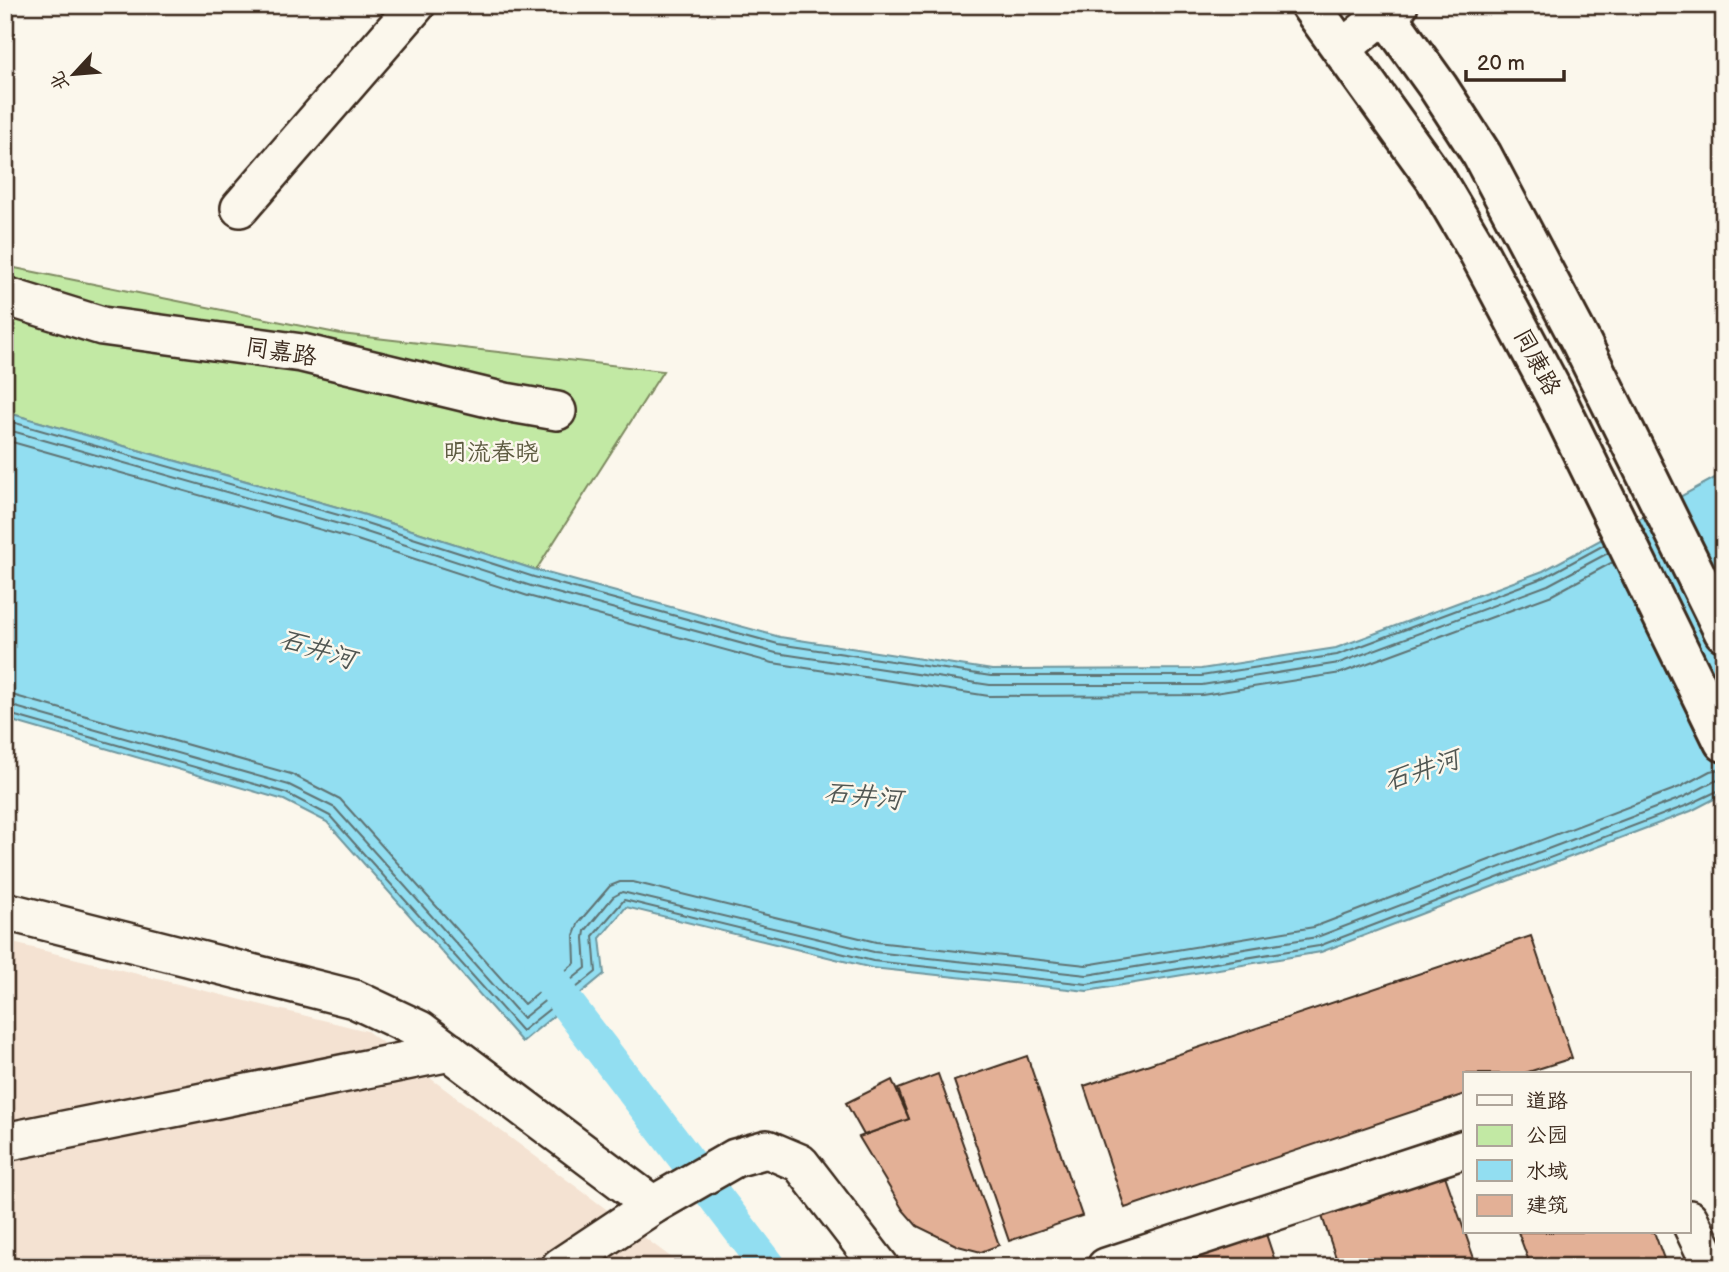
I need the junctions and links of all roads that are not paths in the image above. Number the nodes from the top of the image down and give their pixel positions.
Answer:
1 (416, 5) edge
2 (1310, 5) edge
3 (1388, 8) edge
4 (1343, 48) junction
5 (240, 208) dead end
6 (5, 296) edge
7 (557, 411) dead end
8 (1724, 632) edge
9 (1724, 742) edge
10 (5, 911) edge
11 (450, 1052) junction
12 (5, 1142) edge
13 (1463, 1150) edge
14 (668, 1196) junction
15 (1690, 1221) edge
16 (560, 1267) edge
17 (880, 1267) edge
18 (1106, 1267) edge
19 (1712, 1267) edge

1 - 5 street
2 - 4 main road, 同康路
3 - 4 street
3 - 8 main road, 同康路
4 - 9 main road, 同康路
6 - 7 street, 同嘉路
10 - 11 street
11 - 12 street
11 - 14 street
13 - 18 street
14 - 16 street
14 - 17 street
15 - 19 street

